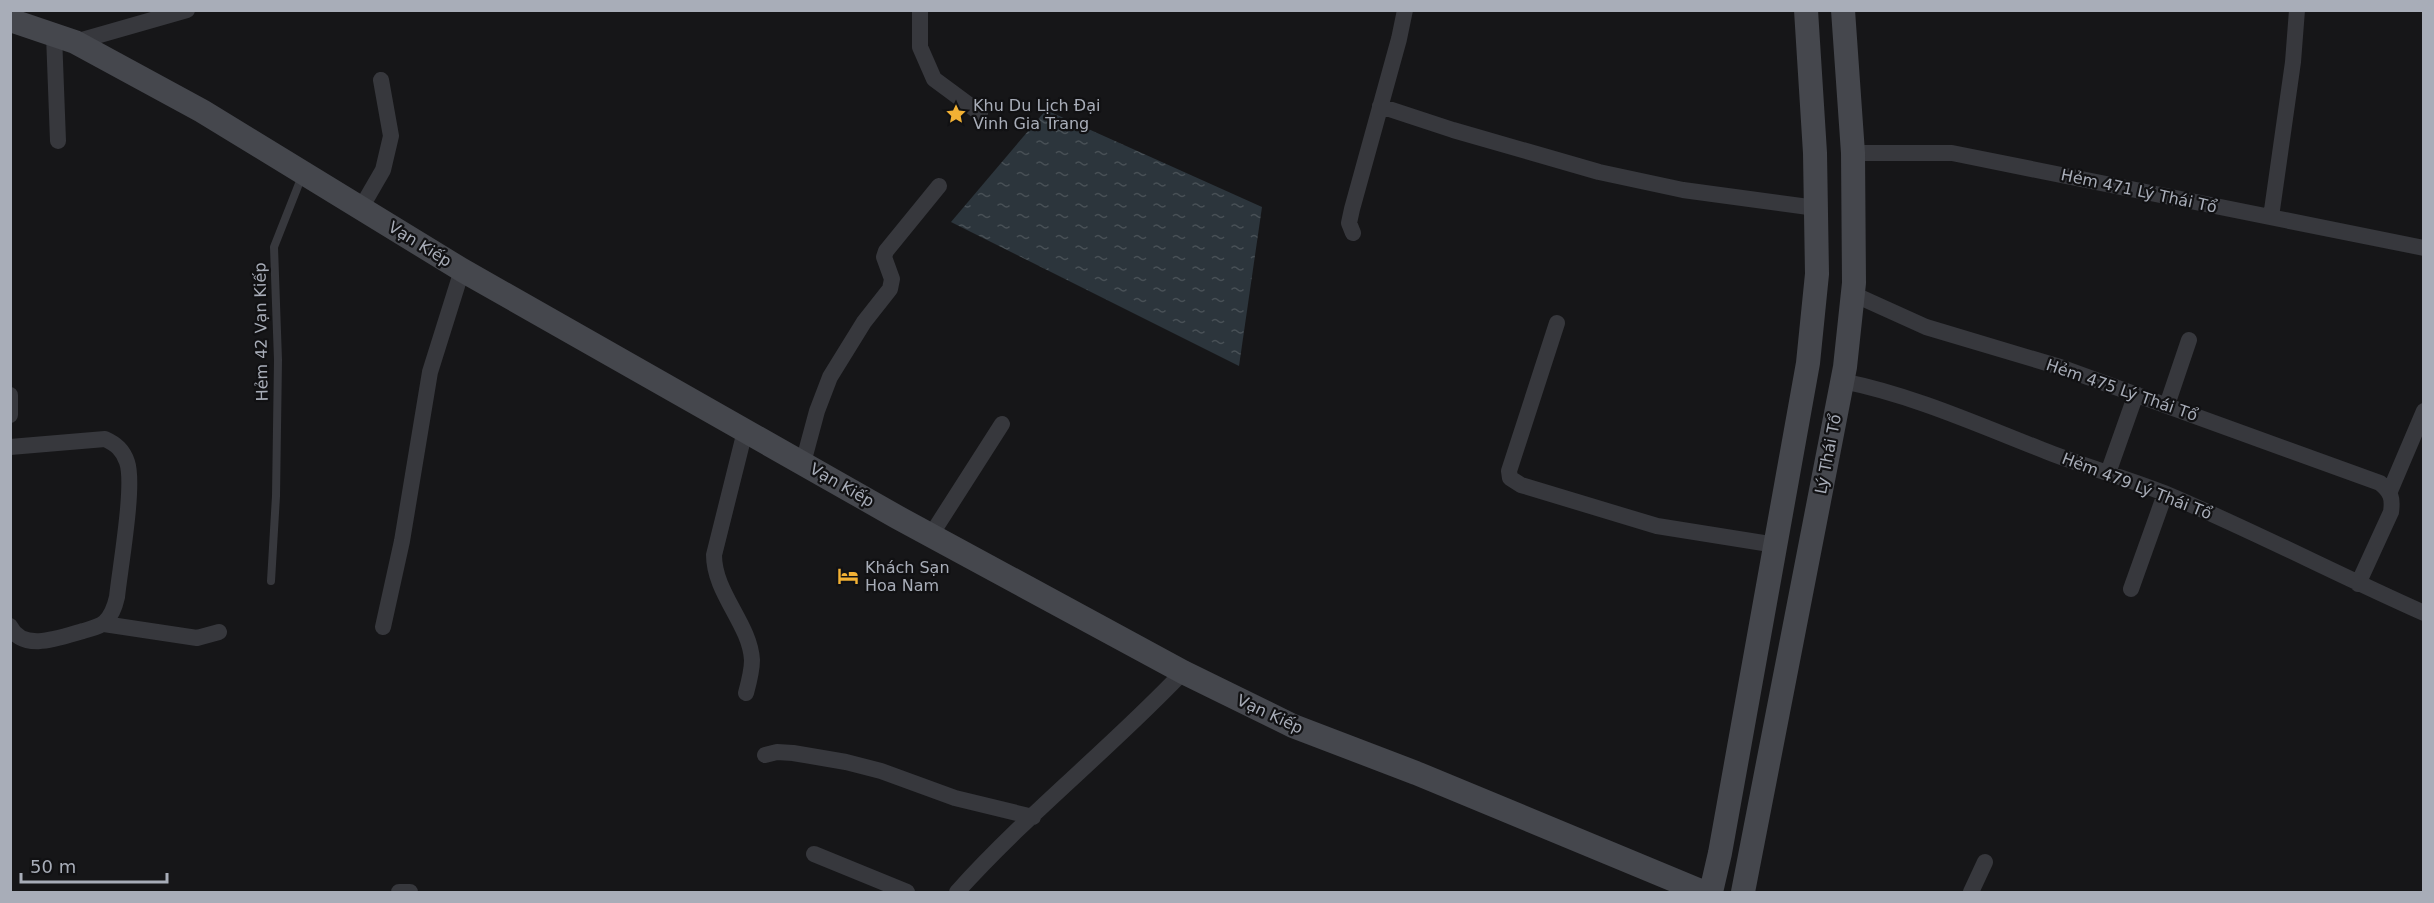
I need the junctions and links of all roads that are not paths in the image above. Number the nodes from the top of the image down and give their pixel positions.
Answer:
1 (187, 10) edge
2 (920, 10) edge
3 (1405, 10) edge
4 (1806, 10) edge
5 (1843, 10) edge
6 (2297, 10) edge
7 (10, 20) edge
8 (65, 39) junction
9 (381, 80) dead end
10 (1380, 106) junction
11 (980, 113) dead end
12 (58, 141) dead end
13 (1853, 153) junction
14 (303, 172) junction
15 (939, 186) dead end
16 (361, 208) junction
17 (1816, 208) junction
18 (2271, 217) junction
19 (1353, 233) dead end
20 (2424, 248) edge
21 (462, 270) junction
22 (1853, 294) junction
23 (1557, 323) dead end
24 (2189, 340) dead end
25 (1842, 381) junction
26 (2136, 394) junction
27 (10, 395) edge
28 (2167, 405) junction
29 (2424, 411) edge
30 (10, 415) edge
31 (1002, 424) dead end
32 (745, 430) junction
33 (10, 447) edge
34 (803, 463) junction
35 (2108, 473) junction
36 (2390, 491) junction
37 (2165, 494) junction
38 (931, 535) junction
39 (1776, 544) junction
40 (271, 581) dead end
41 (2358, 584) junction
42 (2131, 589) dead end
43 (2424, 613) edge
44 (104, 624) junction
45 (10, 626) edge
46 (383, 627) dead end
47 (219, 632) dead end
48 (1183, 672) junction
49 (746, 693) dead end
50 (765, 755) dead end
51 (1033, 817) junction
52 (814, 854) dead end
53 (1985, 862) dead end
54 (399, 892) edge
55 (410, 892) edge
56 (907, 892) edge
57 (957, 892) edge
58 (1703, 892) edge
59 (1711, 892) edge
60 (1743, 892) edge
61 (1971, 892) edge

1 - 8 street
2 - 11 street
3 - 10 street
4 - 17 street
5 - 13 street, Lý Thái Tổ
6 - 18 street
7 - 8 street, Vạn Kiếp
8 - 12 street
8 - 14 street, Vạn Kiếp
9 - 16 street
10 - 17 street
10 - 19 street
13 - 18 street, Hẻm 471 Lý Thái Tổ
13 - 22 street, Lý Thái Tổ
14 - 16 street, Vạn Kiếp
14 - 40 lane, Hẻm 42 Vạn Kiếp
15 - 34 street
16 - 21 street, Vạn Kiếp
17 - 39 street
18 - 20 street, Hẻm 471 Lý Thái Tổ
21 - 32 street, Vạn Kiếp
21 - 46 street
22 - 25 street, Lý Thái Tổ
22 - 26 street, Hẻm 475 Lý Thái Tổ
23 - 39 street
24 - 28 street
25 - 35 street, Hẻm 479 Lý Thái Tổ
25 - 60 street, Lý Thái Tổ
26 - 28 street, Hẻm 475 Lý Thái Tổ
26 - 35 street
27 - 30 street
28 - 36 street, Hẻm 475 Lý Thái Tổ
29 - 36 street
31 - 38 street
32 - 34 street, Vạn Kiếp
32 - 49 street
33 - 44 street
34 - 38 street, Vạn Kiếp
35 - 37 street, Hẻm 479 Lý Thái Tổ
36 - 41 street
37 - 41 street, Hẻm 479 Lý Thái Tổ
37 - 42 street
38 - 48 street, Vạn Kiếp
39 - 59 street
41 - 43 street, Hẻm 479 Lý Thái Tổ
44 - 45 street
44 - 47 street
48 - 51 street
48 - 58 street, Vạn Kiếp
50 - 51 street
51 - 57 street
52 - 56 street
53 - 61 street
54 - 55 street

